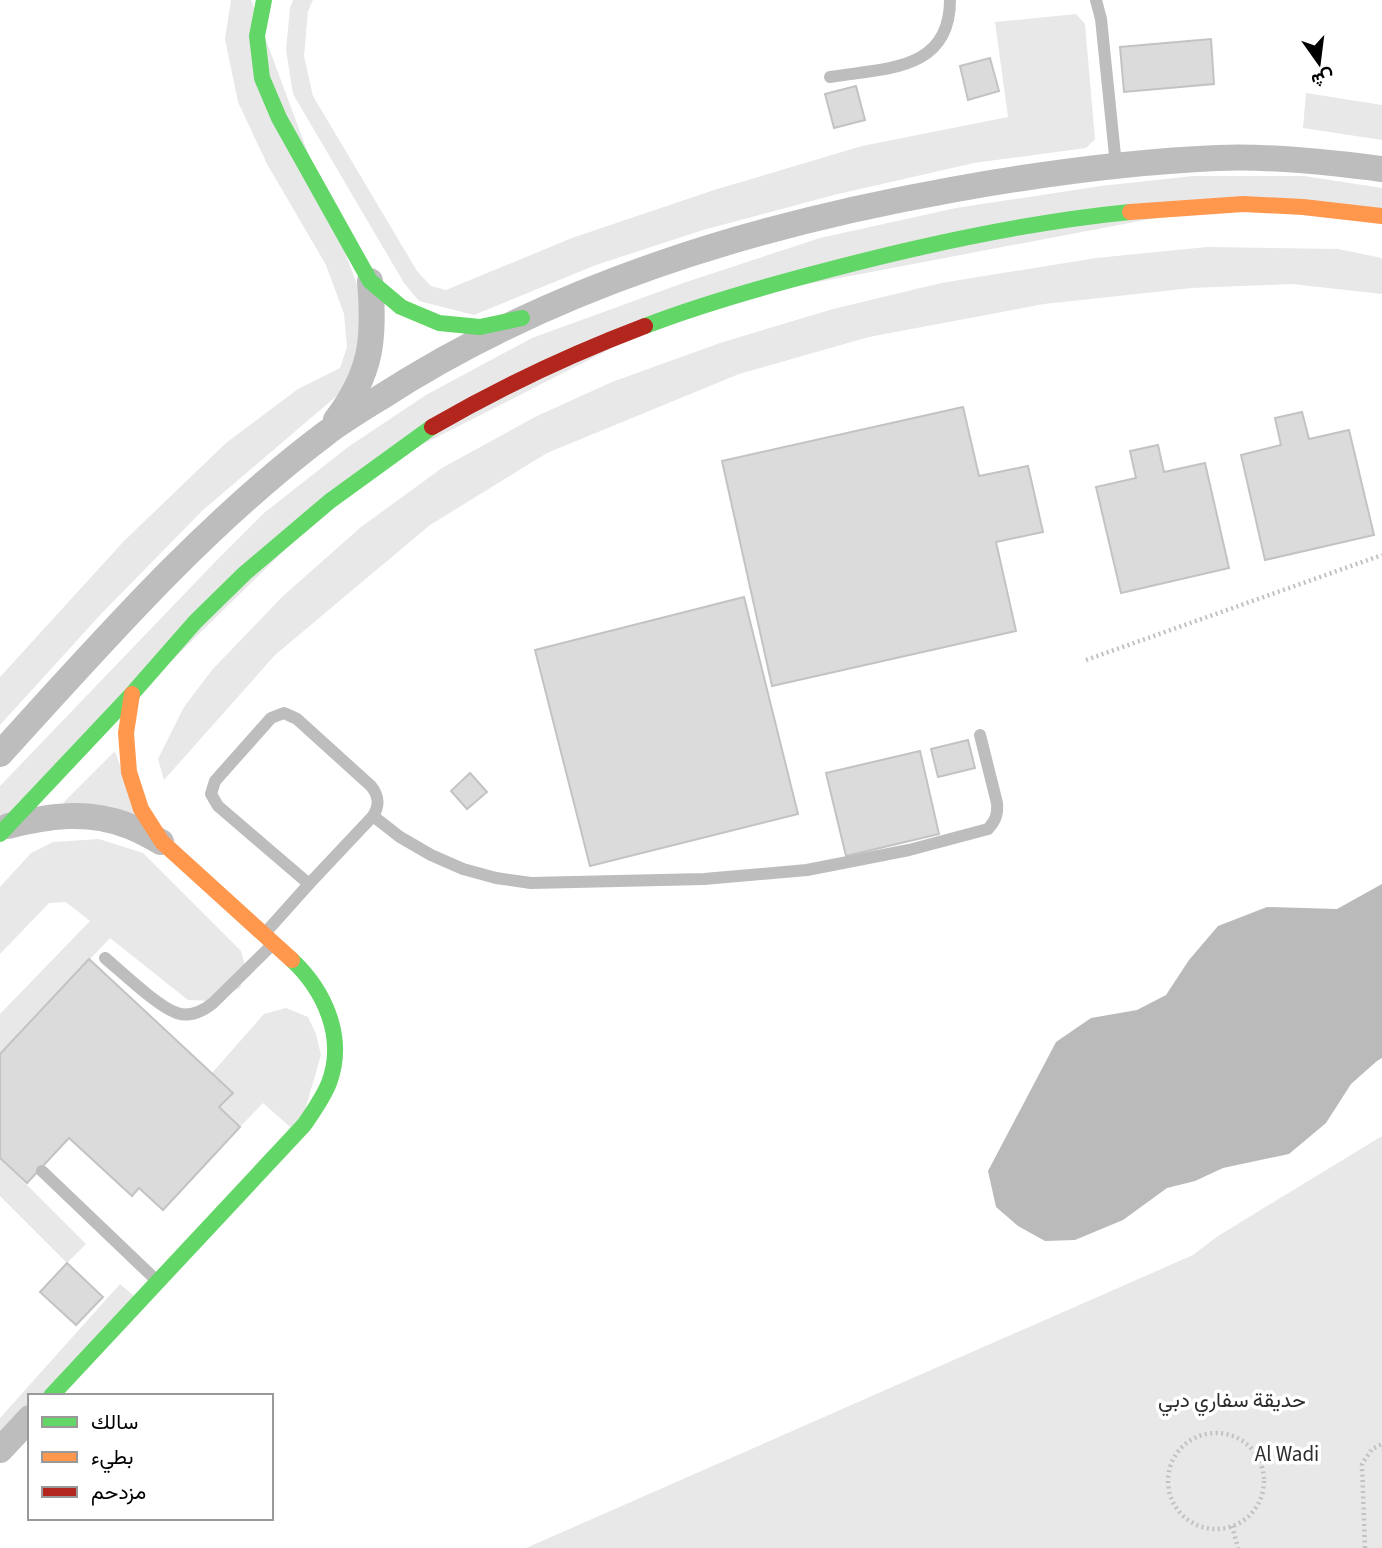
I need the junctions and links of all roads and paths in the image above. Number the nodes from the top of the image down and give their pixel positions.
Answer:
1 (264, 0) edge
2 (950, 0) edge
3 (1096, 0) edge
4 (830, 77) dead end
5 (1116, 165) junction
6 (1382, 169) edge
7 (1382, 216) edge
8 (370, 281) junction
9 (522, 318) junction
10 (328, 431) junction
11 (1382, 555) edge
12 (1086, 660) dead end
13 (132, 694) junction
14 (981, 735) dead end
15 (0, 754) edge
16 (373, 816) junction
17 (4, 830) edge
18 (162, 842) junction
19 (309, 884) junction
20 (269, 940) junction
21 (105, 958) dead end
22 (42, 1171) dead end
23 (158, 1281) junction
24 (53, 1394) edge
25 (28, 1420) edge
26 (1382, 1444) edge
27 (0, 1450) edge
28 (1232, 1526) junction
29 (1238, 1548) edge
30 (1365, 1548) edge

1 - 8 street
2 - 4 lane
3 - 5 lane
5 - 6 street
5 - 9 street
7 - 13 street
8 - 9 street
8 - 10 street
9 - 10 street
10 - 15 street
11 - 12 path
13 - 17 street
13 - 18 street
14 - 16 lane
16 - 19 lane
16 - 19 lane
17 - 18 street
18 - 20 street
19 - 20 lane
20 - 21 lane
20 - 23 street
22 - 23 lane
23 - 24 street
25 - 27 street
26 - 30 path
28 - 28 path
28 - 29 path

